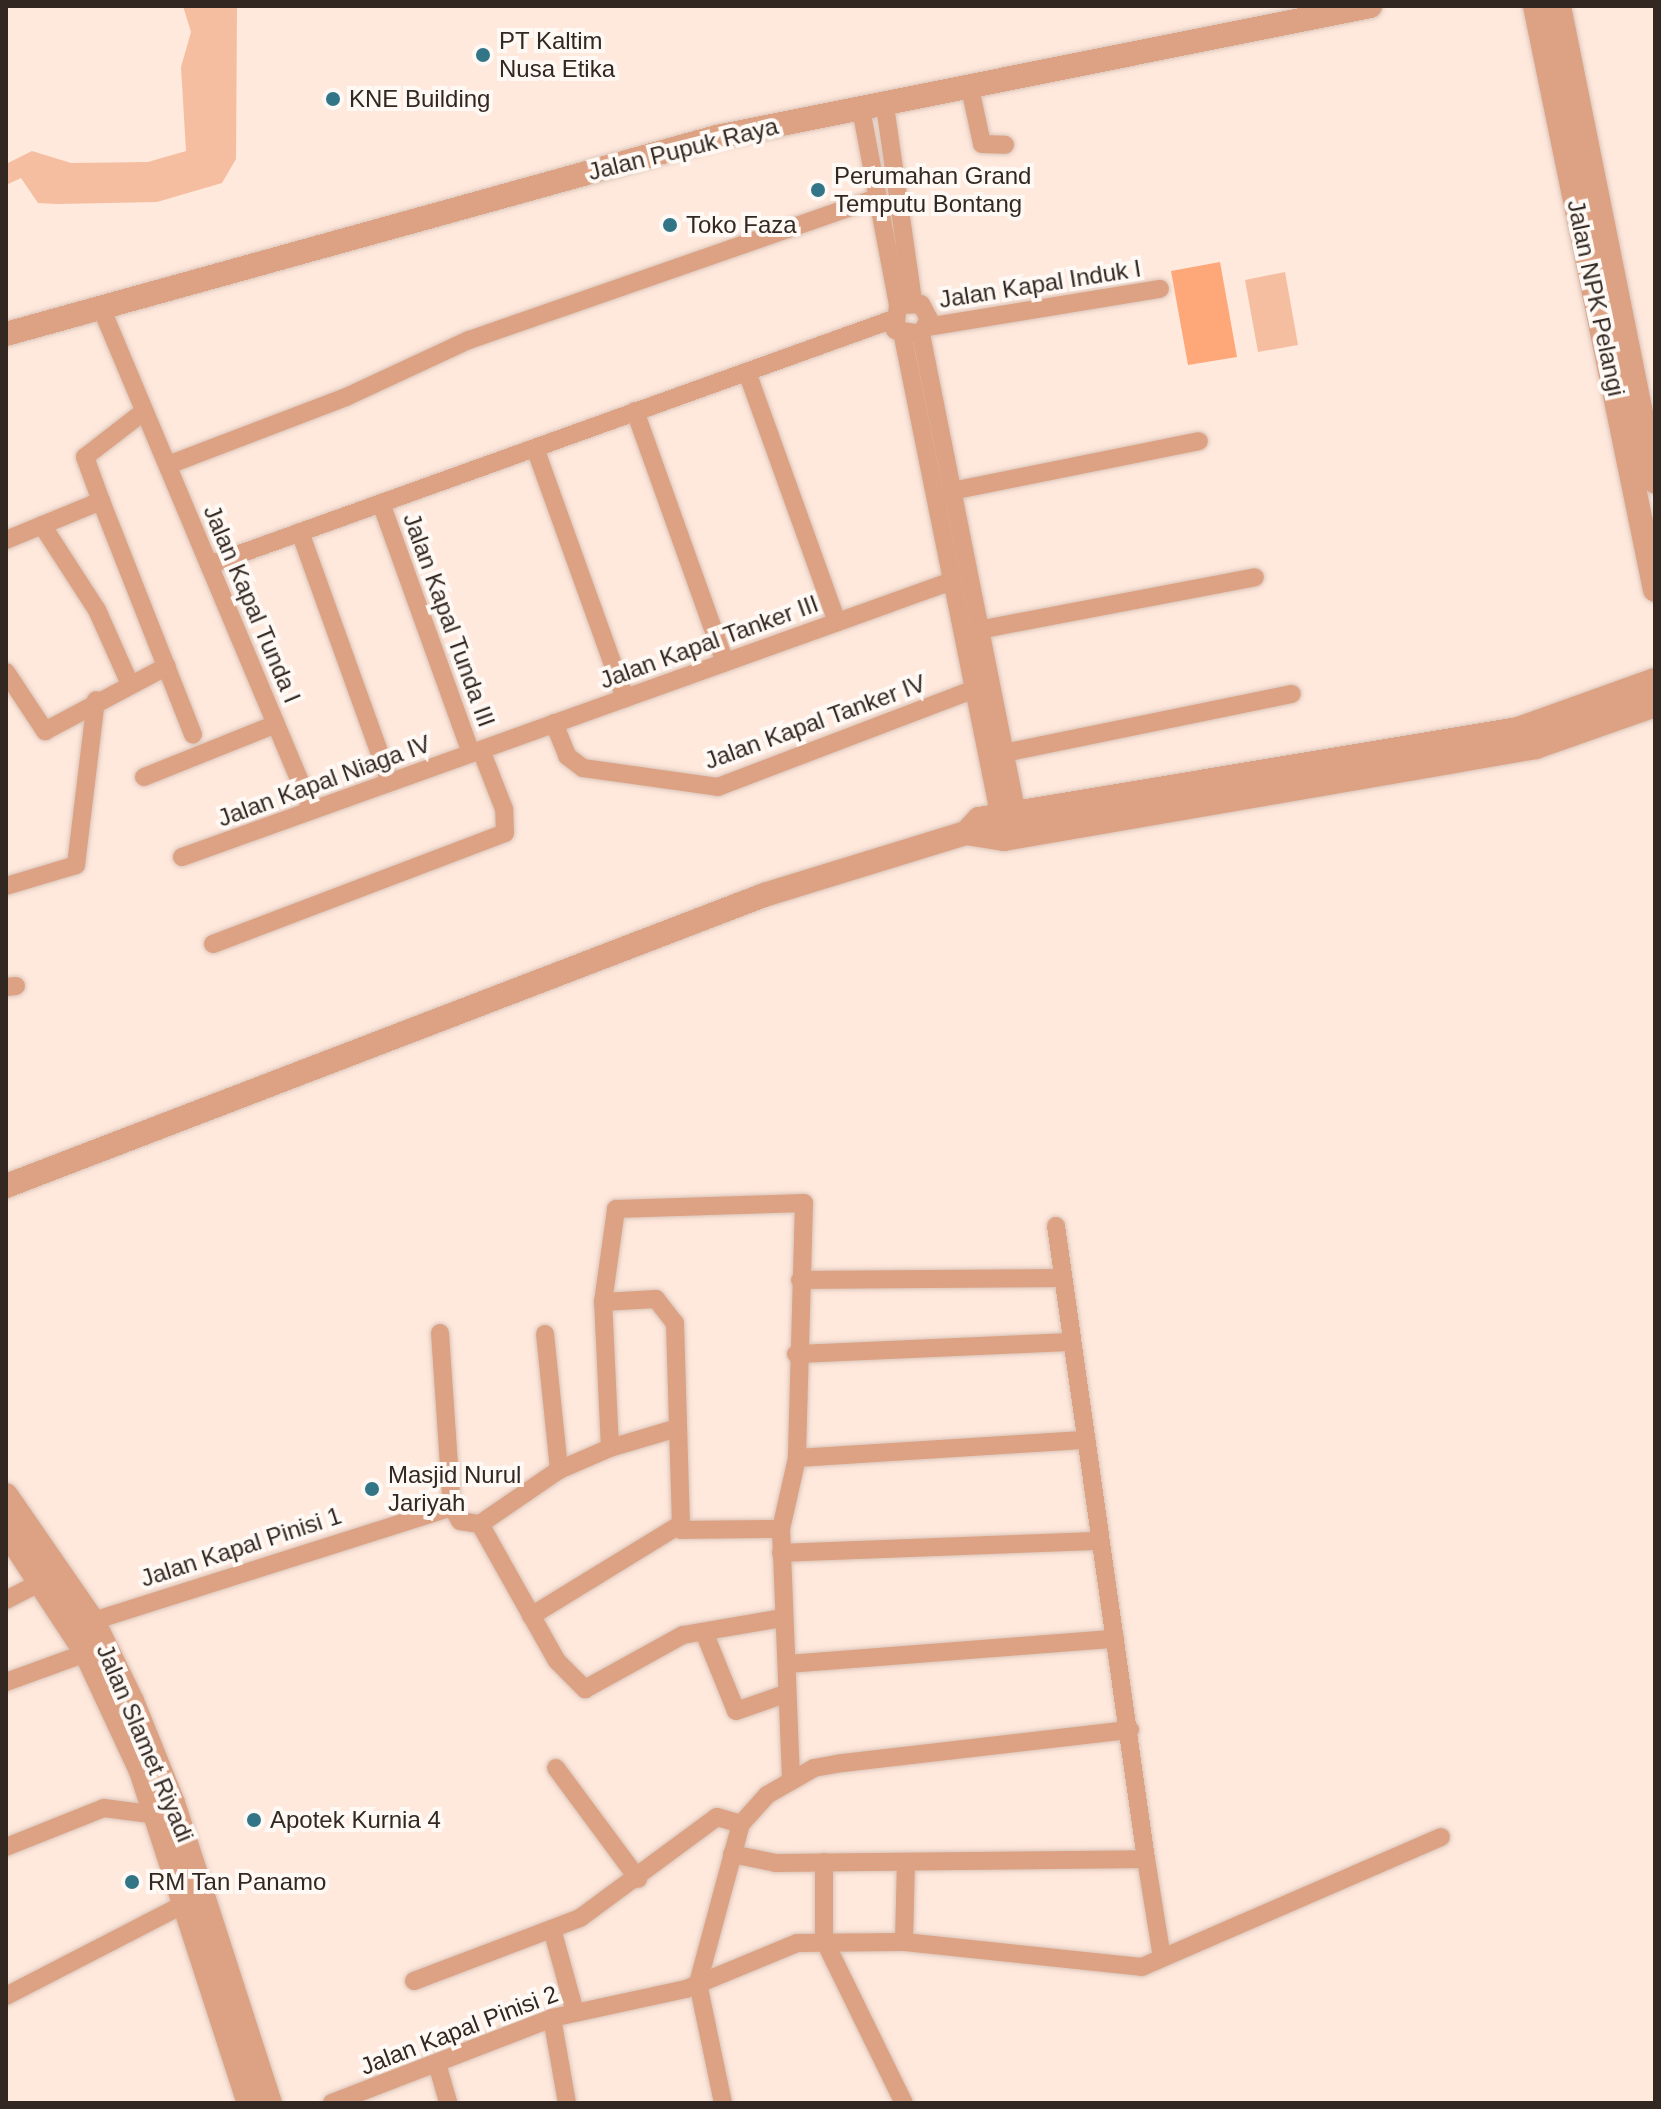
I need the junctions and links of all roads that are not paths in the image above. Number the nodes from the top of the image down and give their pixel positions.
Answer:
1 (1370, 6) edge
2 (1535, 6) edge
3 (1559, 6) edge
4 (970, 88) junction
5 (873, 108) junction
6 (1005, 145) dead end
7 (877, 198) junction
8 (1160, 289) dead end
9 (100, 305) junction
10 (901, 309) junction
11 (917, 333) junction
12 (6, 334) edge
13 (747, 372) junction
14 (635, 411) junction
15 (144, 416) junction
16 (1199, 441) dead end
17 (535, 448) junction
18 (168, 465) junction
19 (1655, 481) edge
20 (944, 493) junction
21 (101, 501) junction
22 (381, 503) junction
23 (42, 525) junction
24 (300, 532) junction
25 (6, 540) edge
26 (209, 565) junction
27 (1255, 577) dead end
28 (952, 581) junction
29 (1655, 590) edge
30 (837, 622) junction
31 (971, 632) junction
32 (725, 662) junction
33 (167, 666) junction
34 (6, 672) edge
35 (1655, 680) edge
36 (129, 682) junction
37 (974, 689) junction
38 (1292, 694) dead end
39 (625, 698) junction
40 (96, 700) junction
41 (1655, 705) edge
42 (554, 723) junction
43 (276, 724) junction
44 (193, 734) dead end
45 (476, 752) junction
46 (996, 754) junction
47 (144, 777) dead end
48 (390, 782) junction
49 (1168, 798) junction
50 (312, 810) junction
51 (1008, 815) junction
52 (966, 833) junction
53 (182, 857) dead end
54 (6, 886) edge
55 (213, 944) dead end
56 (6, 1186) edge
57 (1056, 1226) dead end
58 (1061, 1278) junction
59 (800, 1280) junction
60 (603, 1302) junction
61 (440, 1333) dead end
62 (545, 1334) dead end
63 (1072, 1342) junction
64 (796, 1354) junction
65 (677, 1428) junction
66 (1086, 1440) junction
67 (610, 1448) junction
68 (797, 1458) junction
69 (559, 1470) junction
70 (6, 1495) edge
71 (452, 1507) junction
72 (480, 1524) junction
73 (678, 1526) junction
74 (781, 1529) junction
75 (6, 1531) edge
76 (1099, 1541) junction
77 (781, 1553) junction
78 (41, 1582) junction
79 (6, 1600) edge
80 (531, 1616) junction
81 (782, 1618) junction
82 (93, 1621) junction
83 (704, 1632) junction
84 (1115, 1639) junction
85 (86, 1653) junction
86 (787, 1664) junction
87 (6, 1682) edge
88 (785, 1694) junction
89 (123, 1706) junction
90 (1130, 1730) junction
91 (556, 1768) dead end
92 (791, 1778) junction
93 (158, 1815) junction
94 (741, 1824) junction
95 (1441, 1837) dead end
96 (6, 1847) edge
97 (732, 1854) junction
98 (1146, 1859) junction
99 (824, 1862) junction
100 (906, 1862) junction
101 (638, 1879) junction
102 (188, 1902) junction
103 (552, 1929) junction
104 (824, 1940) junction
105 (904, 1942) junction
106 (1162, 1958) junction
107 (414, 1981) dead end
108 (698, 1983) junction
109 (6, 1996) edge
110 (575, 2012) junction
111 (552, 2018) junction
112 (438, 2067) junction
113 (249, 2103) edge
114 (270, 2103) edge
115 (332, 2103) edge
116 (448, 2103) edge
117 (567, 2103) edge
118 (723, 2103) edge
119 (904, 2103) edge

1 - 4 street, Jalan Pupuk Raya
2 - 29 street, Jalan NPK Pelangi
3 - 19 street, Jalan NPK Pelangi
4 - 5 street, Jalan Pupuk Raya
4 - 6 street
5 - 7 street
5 - 9 street, Jalan Pupuk Raya
5 - 10 street
7 - 10 street
7 - 18 street
8 - 11 street, Jalan Kapal Induk I
9 - 12 street, Jalan Pupuk Raya
9 - 15 street, Jalan Kapal Tunda I
10 - 11 street
10 - 11 street
10 - 13 street
11 - 20 street
13 - 14 street
13 - 30 street
14 - 17 street
14 - 32 street
15 - 18 street, Jalan Kapal Tunda I
15 - 21 street
16 - 20 street
17 - 22 street
17 - 39 street
18 - 26 street, Jalan Kapal Tunda I
20 - 28 street
20 - 31 street
21 - 23 street
21 - 33 street
22 - 24 street
22 - 45 street, Jalan Kapal Tunda III
23 - 25 street
23 - 36 street
24 - 26 street
24 - 48 street
26 - 43 street, Jalan Kapal Tunda I
27 - 31 street
28 - 30 street, Jalan Kapal Tanker III
28 - 31 street
30 - 32 street, Jalan Kapal Tanker III
31 - 37 street
31 - 46 street
32 - 39 street, Jalan Kapal Tanker III
33 - 36 street
33 - 44 street
34 - 40 street
35 - 49 street
36 - 40 street
37 - 42 street, Jalan Kapal Tanker IV
37 - 46 street
38 - 46 street
39 - 42 street, Jalan Kapal Tanker III
40 - 54 street
41 - 49 street
42 - 45 street, Jalan Kapal Tanker III
43 - 47 street
43 - 50 street, Jalan Kapal Tunda I
45 - 48 street, Jalan Kapal Niaga IV
45 - 55 street, Jalan Kapal Tunda III
46 - 51 street
48 - 50 street, Jalan Kapal Niaga IV
49 - 51 street
49 - 52 street
50 - 53 street, Jalan Kapal Niaga IV
51 - 52 street
52 - 56 street
57 - 58 street
58 - 59 street
58 - 63 street
59 - 60 street
59 - 64 street
60 - 65 street
60 - 67 street
61 - 71 street
62 - 69 street
63 - 64 street
63 - 66 street
64 - 68 street
65 - 67 street
65 - 73 street
66 - 68 street
66 - 76 street
67 - 69 street
68 - 74 street
69 - 72 street
70 - 82 street, Jalan Slamet Riyadi
71 - 72 street
71 - 82 street, Jalan Kapal Pinisi 1
72 - 80 street
73 - 74 street
73 - 80 street
74 - 77 street
75 - 78 street, Jalan Slamet Riyadi
76 - 77 street
76 - 84 street
77 - 81 street
78 - 79 street
78 - 85 street, Jalan Slamet Riyadi
80 - 83 street
81 - 83 street
81 - 86 street
82 - 89 street, Jalan Slamet Riyadi
83 - 88 street
84 - 86 street
84 - 90 street
85 - 87 street
85 - 89 street, Jalan Slamet Riyadi
86 - 88 street
88 - 92 street
89 - 93 street, Jalan Slamet Riyadi
89 - 114 street, Jalan Slamet Riyadi
90 - 92 street
90 - 98 street
91 - 101 street
92 - 94 street
93 - 96 street
93 - 102 street, Jalan Slamet Riyadi
94 - 97 street
94 - 101 street
95 - 106 street
97 - 99 street
97 - 108 street
98 - 100 street
98 - 106 street
99 - 100 street
99 - 104 street
100 - 105 street
101 - 103 street
102 - 109 street
102 - 113 street, Jalan Slamet Riyadi
103 - 107 street
103 - 110 street
104 - 105 street
104 - 108 street, Jalan Kapal Pinisi 2
104 - 119 street
105 - 106 street
108 - 110 street, Jalan Kapal Pinisi 2
108 - 118 street
110 - 111 street, Jalan Kapal Pinisi 2
111 - 112 street, Jalan Kapal Pinisi 2
111 - 117 street
112 - 115 street, Jalan Kapal Pinisi 2
112 - 116 street

